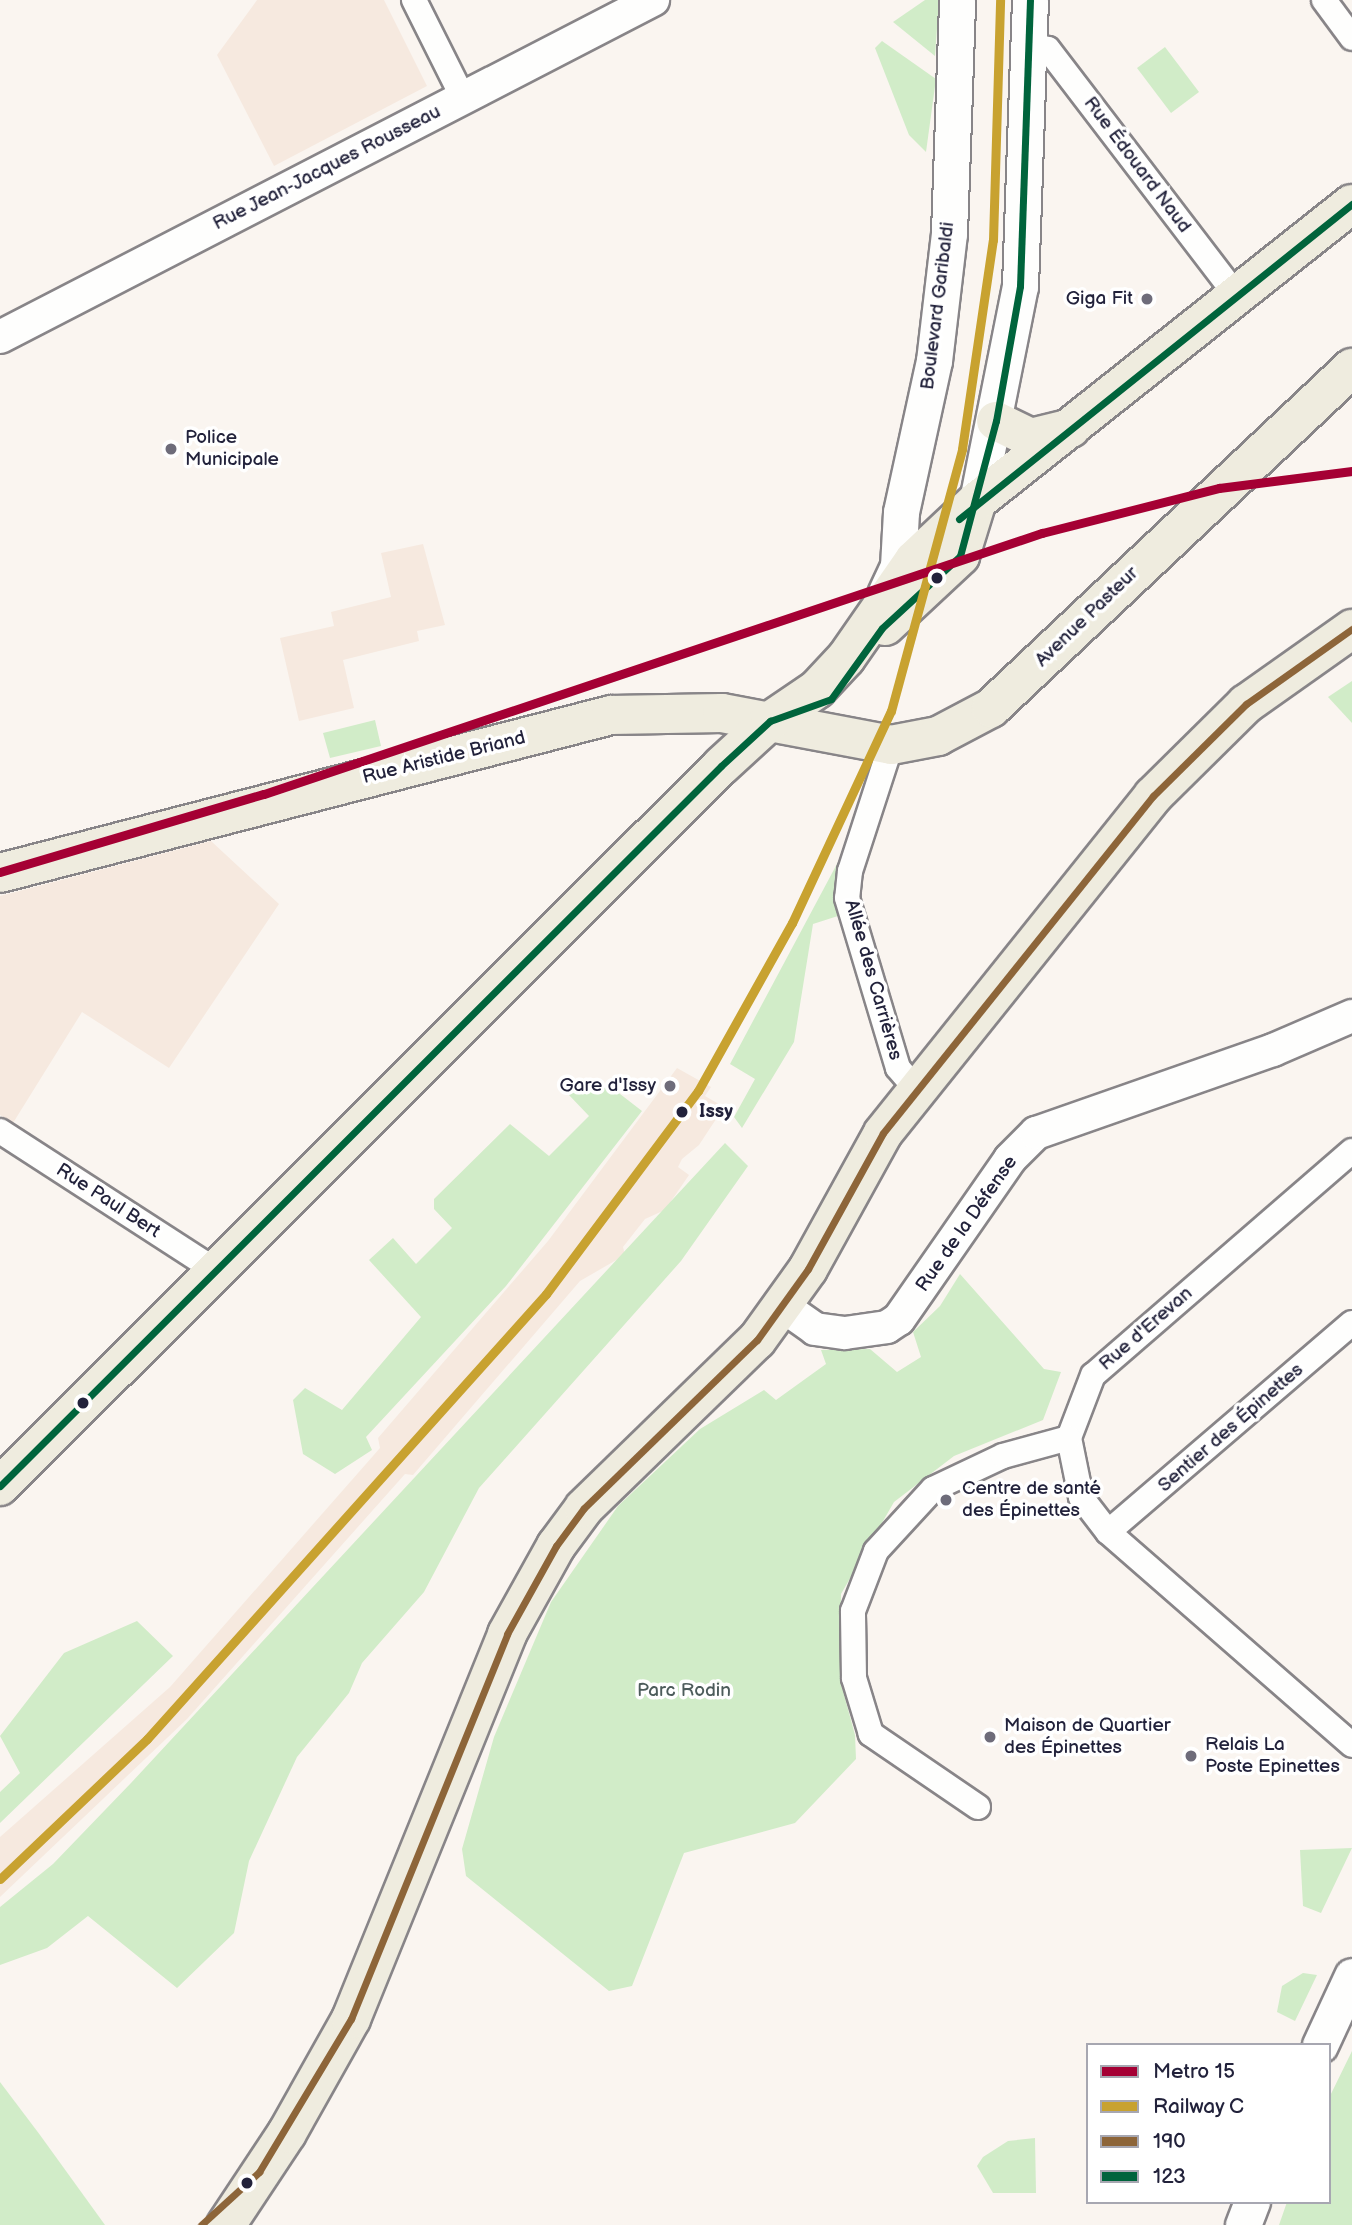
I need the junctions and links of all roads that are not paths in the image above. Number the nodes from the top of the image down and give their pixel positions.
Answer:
1 (414, 0) edge
2 (653, 0) edge
3 (957, 0) edge
4 (1030, 0) edge
5 (1324, 0) edge
6 (620, 8) edge
7 (1352, 38) edge
8 (1031, 45) junction
9 (463, 98) junction
10 (1352, 204) edge
11 (1236, 295) junction
12 (0, 337) edge
13 (1352, 368) edge
14 (996, 421) junction
15 (1077, 427) junction
16 (977, 501) junction
17 (880, 605) junction
18 (1352, 629) edge
19 (863, 658) junction
20 (770, 720) junction
21 (826, 731) junction
22 (891, 745) junction
23 (0, 873) edge
24 (1352, 1016) edge
25 (916, 1089) junction
26 (0, 1131) edge
27 (1352, 1151) edge
28 (215, 1270) junction
29 (784, 1307) junction
30 (1352, 1323) edge
31 (1069, 1438) junction
32 (0, 1486) edge
33 (1108, 1532) junction
34 (1352, 1745) edge
35 (978, 1807) dead end
36 (1352, 1976) edge
37 (1321, 2043) edge
38 (259, 2172) junction
39 (1251, 2204) edge
40 (201, 2225) edge
41 (226, 2225) edge
42 (1243, 2225) edge

1 - 9 street
2 - 6 street, Rue Jean-Jacques Rousseau
3 - 17 main road, Boulevard Garibaldi
4 - 8 main road
5 - 7 street
6 - 9 street, Rue Jean-Jacques Rousseau
8 - 11 street, Rue Édouard Naud
8 - 14 main road
9 - 12 street, Rue Jean-Jacques Rousseau
10 - 11 main road
11 - 15 main road
13 - 22 main road, Avenue Pasteur
14 - 15 main road
14 - 16 main road
15 - 16 main road
16 - 17 main road
16 - 19 main road
17 - 20 main road
18 - 25 main road
19 - 20 main road
19 - 21 main road
20 - 21 main road, Avenue Pasteur
20 - 23 main road, Rue Aristide Briand
20 - 28 main road
21 - 22 main road, Avenue Pasteur
22 - 25 street, Allée des Carrières
24 - 29 street, Rue de la Défense
25 - 29 main road
26 - 28 street, Rue Paul Bert
27 - 31 street, Rue d'Erevan
28 - 32 main road
29 - 38 main road
30 - 33 street, Sentier des Épinettes
31 - 33 street
31 - 35 street
33 - 34 street
36 - 37 main road
38 - 40 main road
38 - 41 main road
39 - 42 main road

